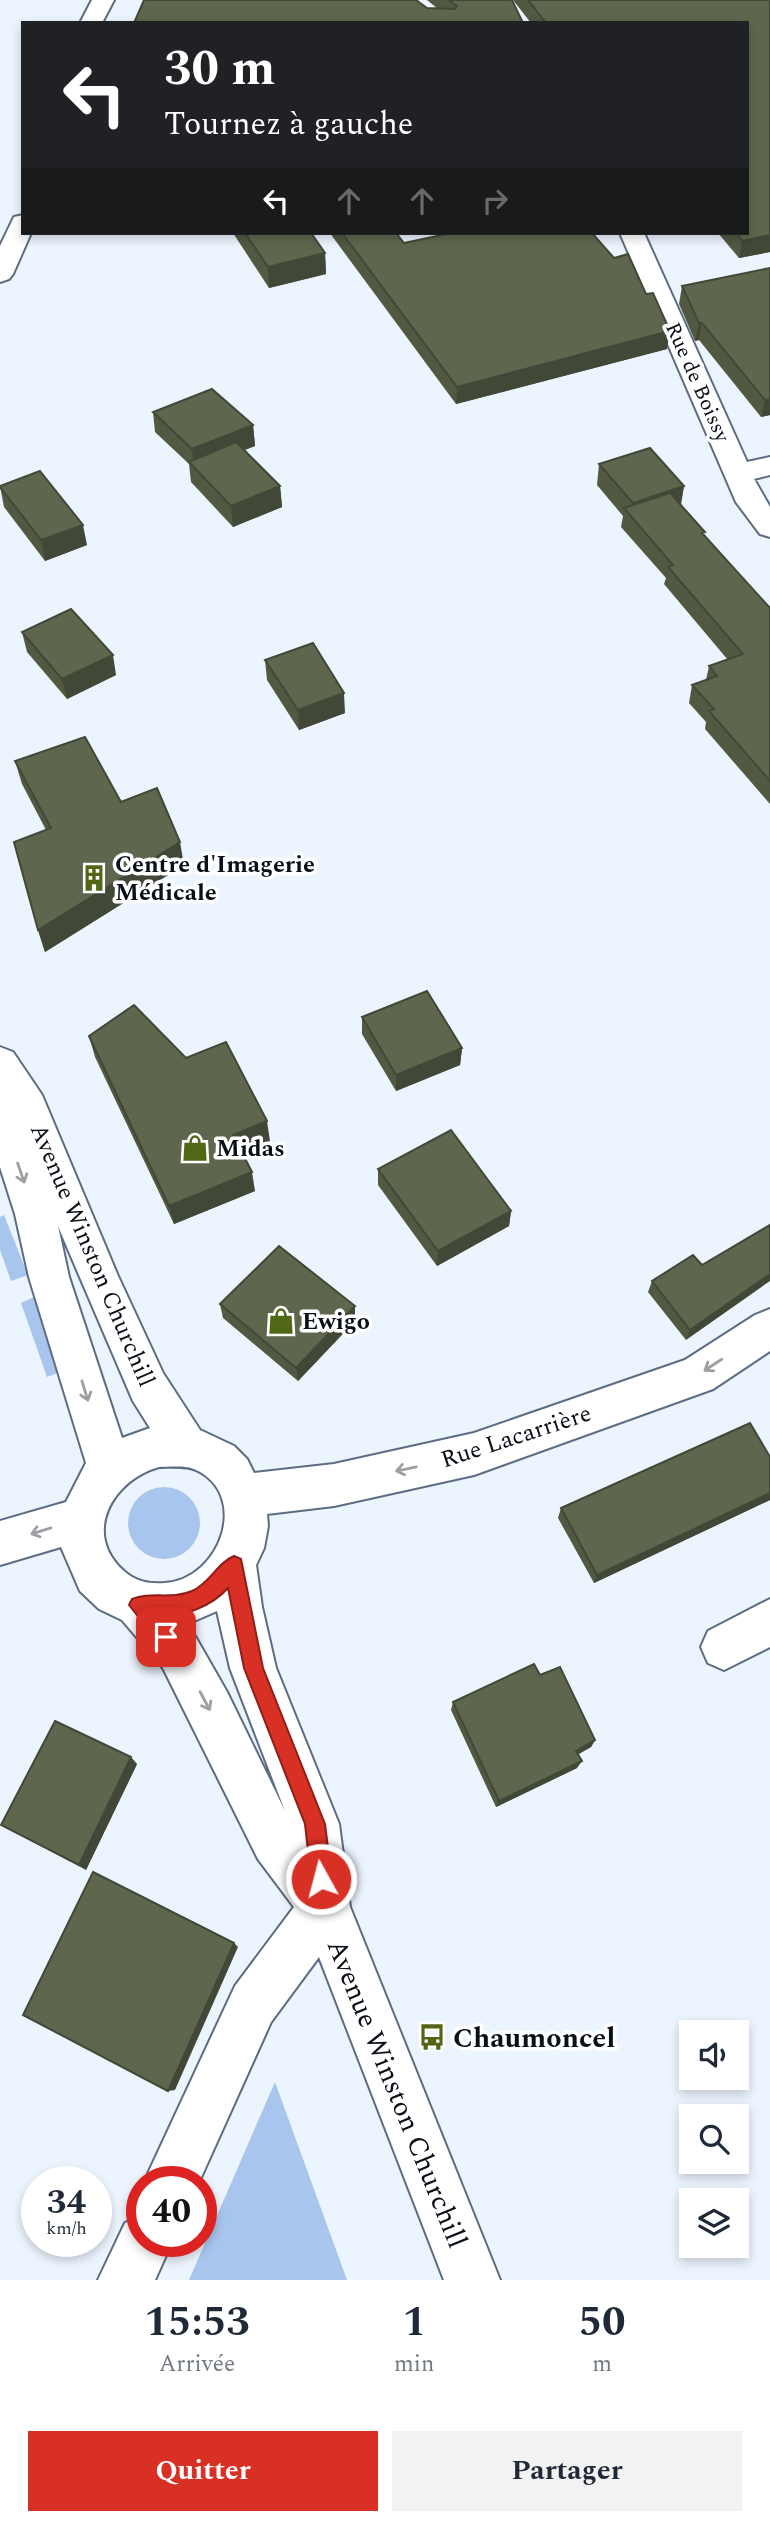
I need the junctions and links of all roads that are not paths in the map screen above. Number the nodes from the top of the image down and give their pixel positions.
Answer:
1 (115, 4) edge
2 (94, 21) edge
3 (21, 227) edge
4 (633, 235) edge
5 (0, 274) edge
6 (770, 466) edge
7 (738, 473) junction
8 (770, 527) edge
9 (0, 1063) edge
10 (0, 1108) edge
11 (770, 1328) edge
12 (187, 1447) junction
13 (110, 1469) junction
14 (244, 1496) junction
15 (83, 1518) junction
16 (0, 1543) edge
17 (234, 1565) junction
18 (138, 1605) junction
19 (770, 1622) edge
20 (724, 1647) dead end
21 (324, 1907) junction
22 (178, 2166) edge
23 (137, 2257) edge
24 (127, 2280) edge
25 (472, 2280) edge

1 - 2 street
3 - 5 street
4 - 7 street, Rue de Boissy
6 - 7 street
7 - 8 street, Rue de Boissy
9 - 12 street, Avenue Winston Churchill
10 -> 13 street, Avenue Winston Churchill
11 -> 14 street, Rue Lacarrière
12 - 13 street
12 - 14 street
13 - 15 street
14 - 17 street
15 -> 16 street
15 - 18 street
17 - 18 street
17 - 21 street, Avenue Winston Churchill
18 -> 21 street, Avenue Winston Churchill
19 - 20 street
21 - 22 street
21 - 25 street, Avenue Winston Churchill
23 - 24 street

